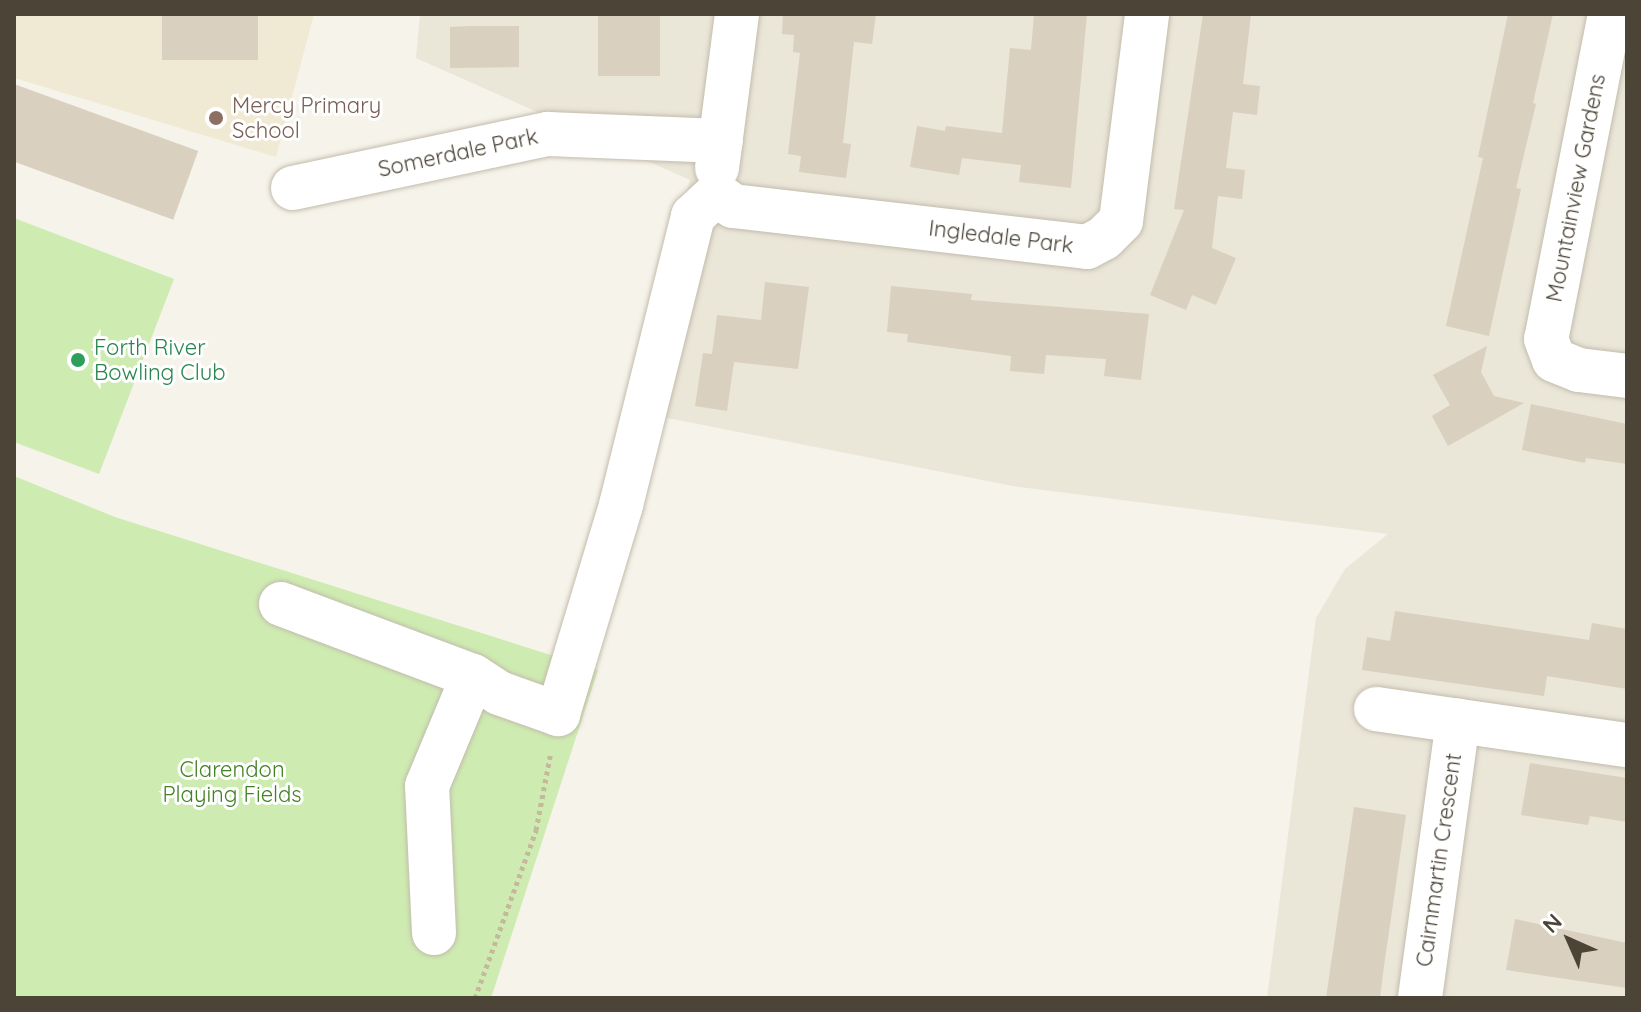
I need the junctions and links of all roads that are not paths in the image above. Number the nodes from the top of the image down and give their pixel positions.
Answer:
1 (737, 14) edge
2 (1147, 14) edge
3 (1610, 14) edge
4 (721, 141) junction
5 (293, 188) dead end
6 (717, 194) junction
7 (1627, 376) edge
8 (281, 604) dead end
9 (473, 676) junction
10 (1376, 709) dead end
11 (1458, 721) junction
12 (1627, 745) edge
13 (434, 933) dead end
14 (1420, 998) edge

1 - 4 street
2 - 6 street, Ingledale Park
3 - 7 street, Mountainview Gardens
4 - 5 street, Somerdale Park
4 - 6 street
6 - 9 street
8 - 9 street
9 - 13 street
10 - 11 street, Cairnmartin Crescent
11 - 12 street, Cairnmartin Crescent
11 - 14 street, Cairnmartin Crescent

